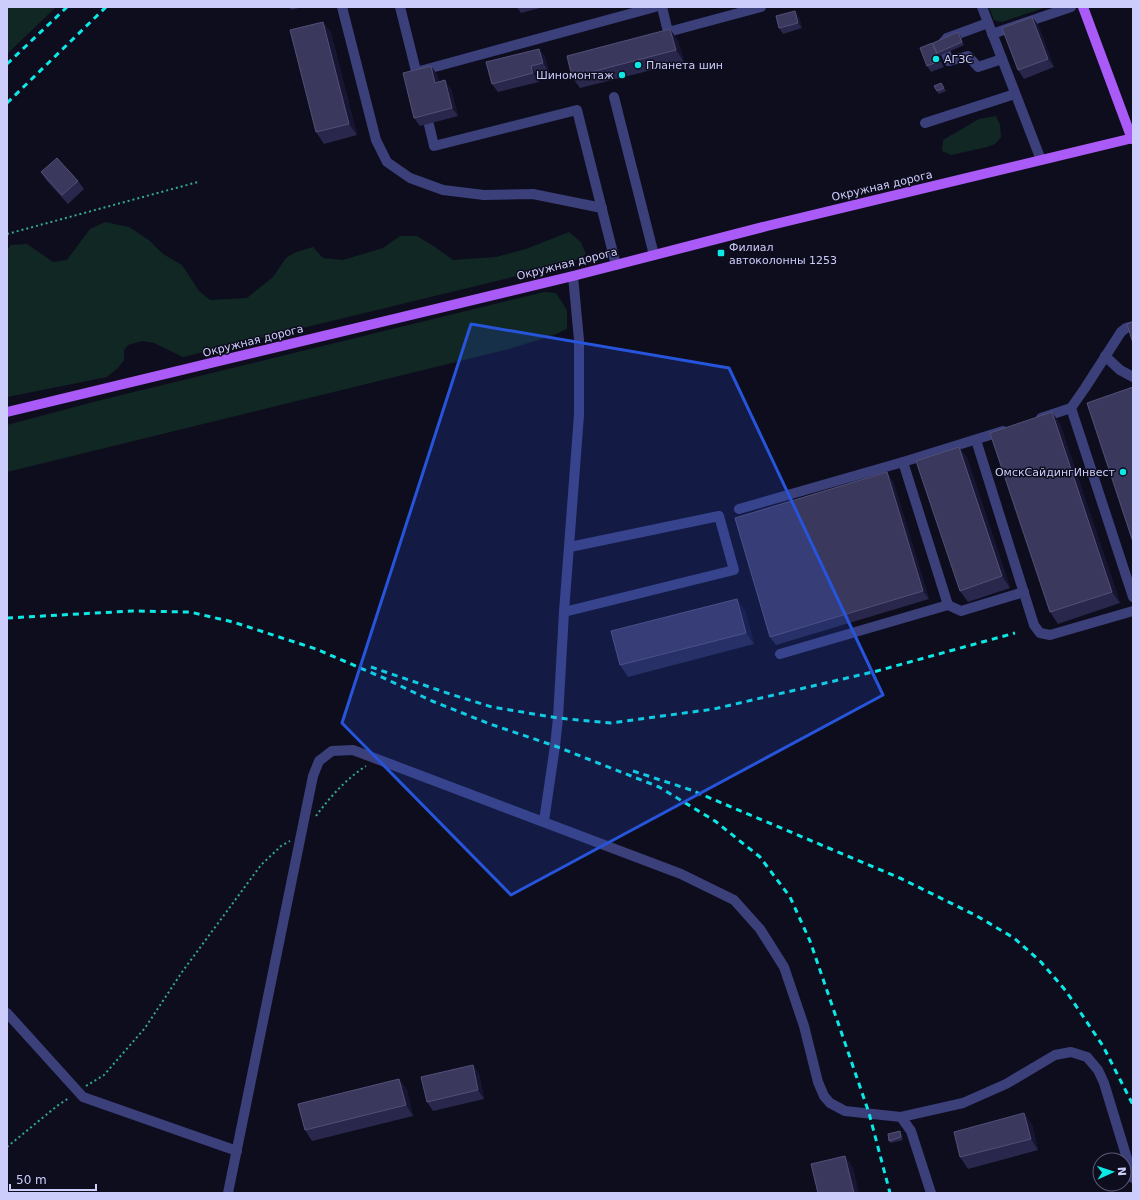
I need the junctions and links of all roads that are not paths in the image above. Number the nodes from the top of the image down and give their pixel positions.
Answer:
1 (342, 7) edge
2 (400, 7) edge
3 (655, 7) edge
4 (662, 7) edge
5 (761, 7) edge
6 (982, 7) edge
7 (1071, 7) edge
8 (1083, 7) edge
9 (988, 23) junction
10 (992, 34) junction
11 (1002, 58) junction
12 (416, 72) junction
13 (1015, 94) junction
14 (614, 97) dead end
15 (925, 123) dead end
16 (1133, 140) edge
17 (1041, 160) junction
18 (602, 208) junction
19 (654, 255) junction
20 (616, 265) junction
21 (573, 276) junction
22 (1133, 326) edge
23 (1105, 356) junction
24 (1133, 377) edge
25 (1071, 408) junction
26 (7, 412) edge
27 (1034, 420) edge
28 (1012, 428) edge
29 (976, 440) junction
30 (903, 462) junction
31 (739, 509) dead end
32 (570, 547) junction
33 (1024, 592) junction
34 (1133, 597) edge
35 (948, 605) junction
36 (1133, 611) edge
37 (564, 612) junction
38 (780, 654) dead end
39 (544, 821) junction
40 (7, 1014) edge
41 (902, 1117) junction
42 (237, 1151) junction
43 (1133, 1178) edge
44 (228, 1193) edge
45 (931, 1193) edge

1 - 18 street
2 - 12 street
3 - 12 street
4 - 5 street
6 - 9 street
7 - 10 street
8 - 16 main road
9 - 10 street
9 - 11 street
10 - 11 street
11 - 13 street
12 - 18 street
13 - 15 street
13 - 17 street
14 - 19 street
16 - 17 main road, Окружная дорога
17 - 19 main road, Окружная дорога
18 - 20 street
19 - 20 main road, Окружная дорога
20 - 21 main road, Окружная дорога
21 - 26 main road, Окружная дорога
21 - 32 street
22 - 23 street
23 - 24 street
23 - 25 street
25 - 27 street
25 - 34 street
28 - 29 street
29 - 30 street
29 - 33 street
30 - 31 street
30 - 35 street
32 - 37 street
32 - 37 street
33 - 35 street
33 - 36 street
35 - 38 street
37 - 39 street
39 - 41 street
39 - 42 street
40 - 42 street
41 - 43 street
41 - 45 street
42 - 44 street

